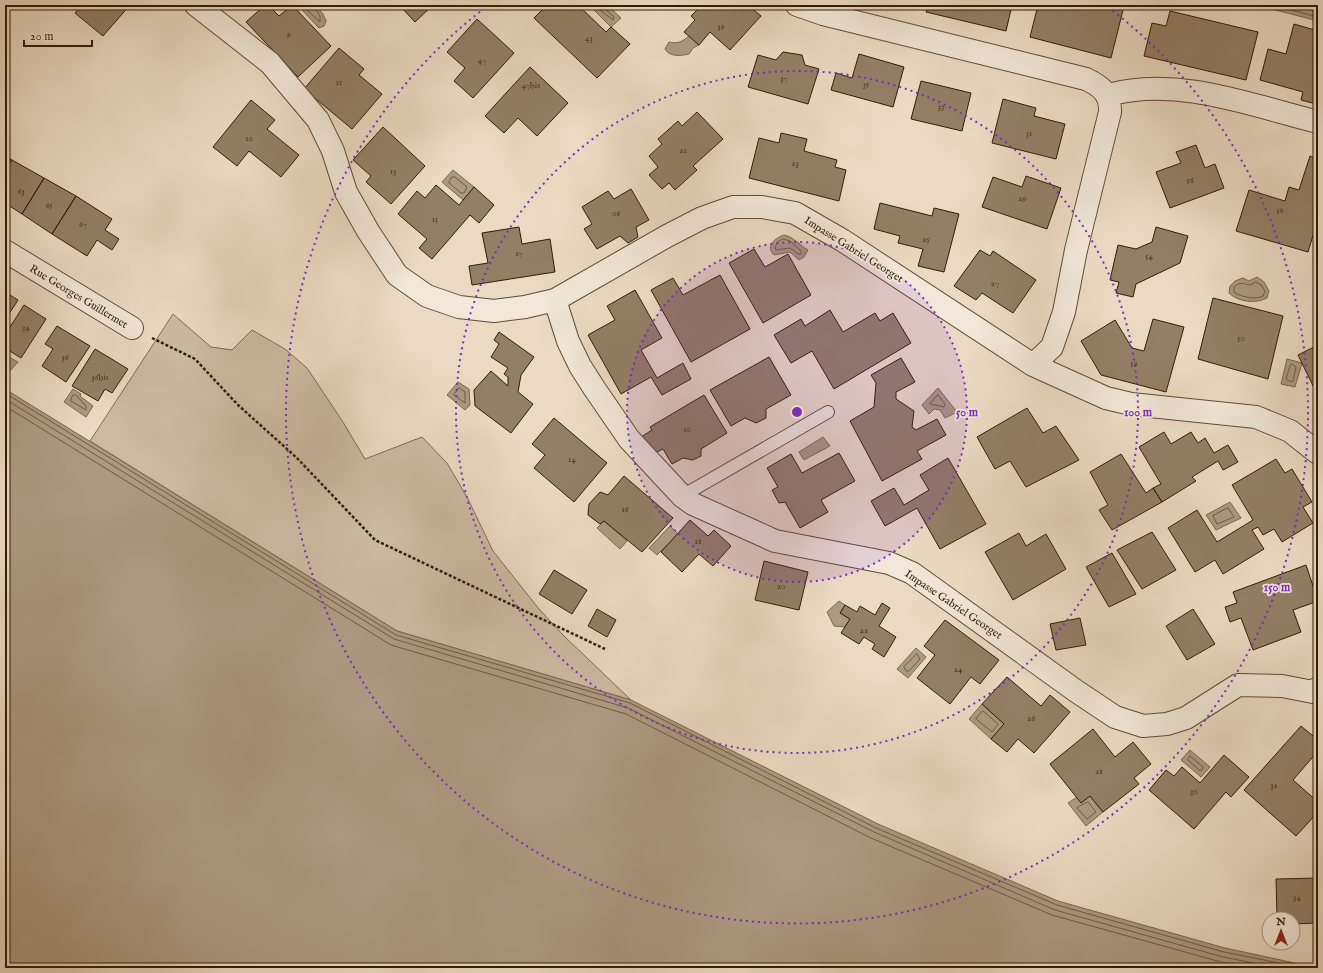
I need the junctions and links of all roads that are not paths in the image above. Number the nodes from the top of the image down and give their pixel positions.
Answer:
1 (196, 5) edge
2 (798, 5) edge
3 (1108, 95) junction
4 (1318, 122) edge
5 (5, 251) edge
6 (556, 300) junction
7 (132, 328) road end
8 (1033, 365) junction
9 (828, 412) dead end
10 (1318, 453) edge
11 (682, 496) junction
12 (1316, 692) edge

1 - 6 street, Impasse Gabriel Georget
2 - 3 street
3 - 4 street
3 - 8 street
5 - 7 street, Rue Georges Guillermet
6 - 8 street, Impasse Gabriel Georget
6 - 11 street, Impasse Gabriel Georget
8 - 10 street, Impasse Gabriel Georget
9 - 11 lane
11 - 12 street, Impasse Gabriel Georget

